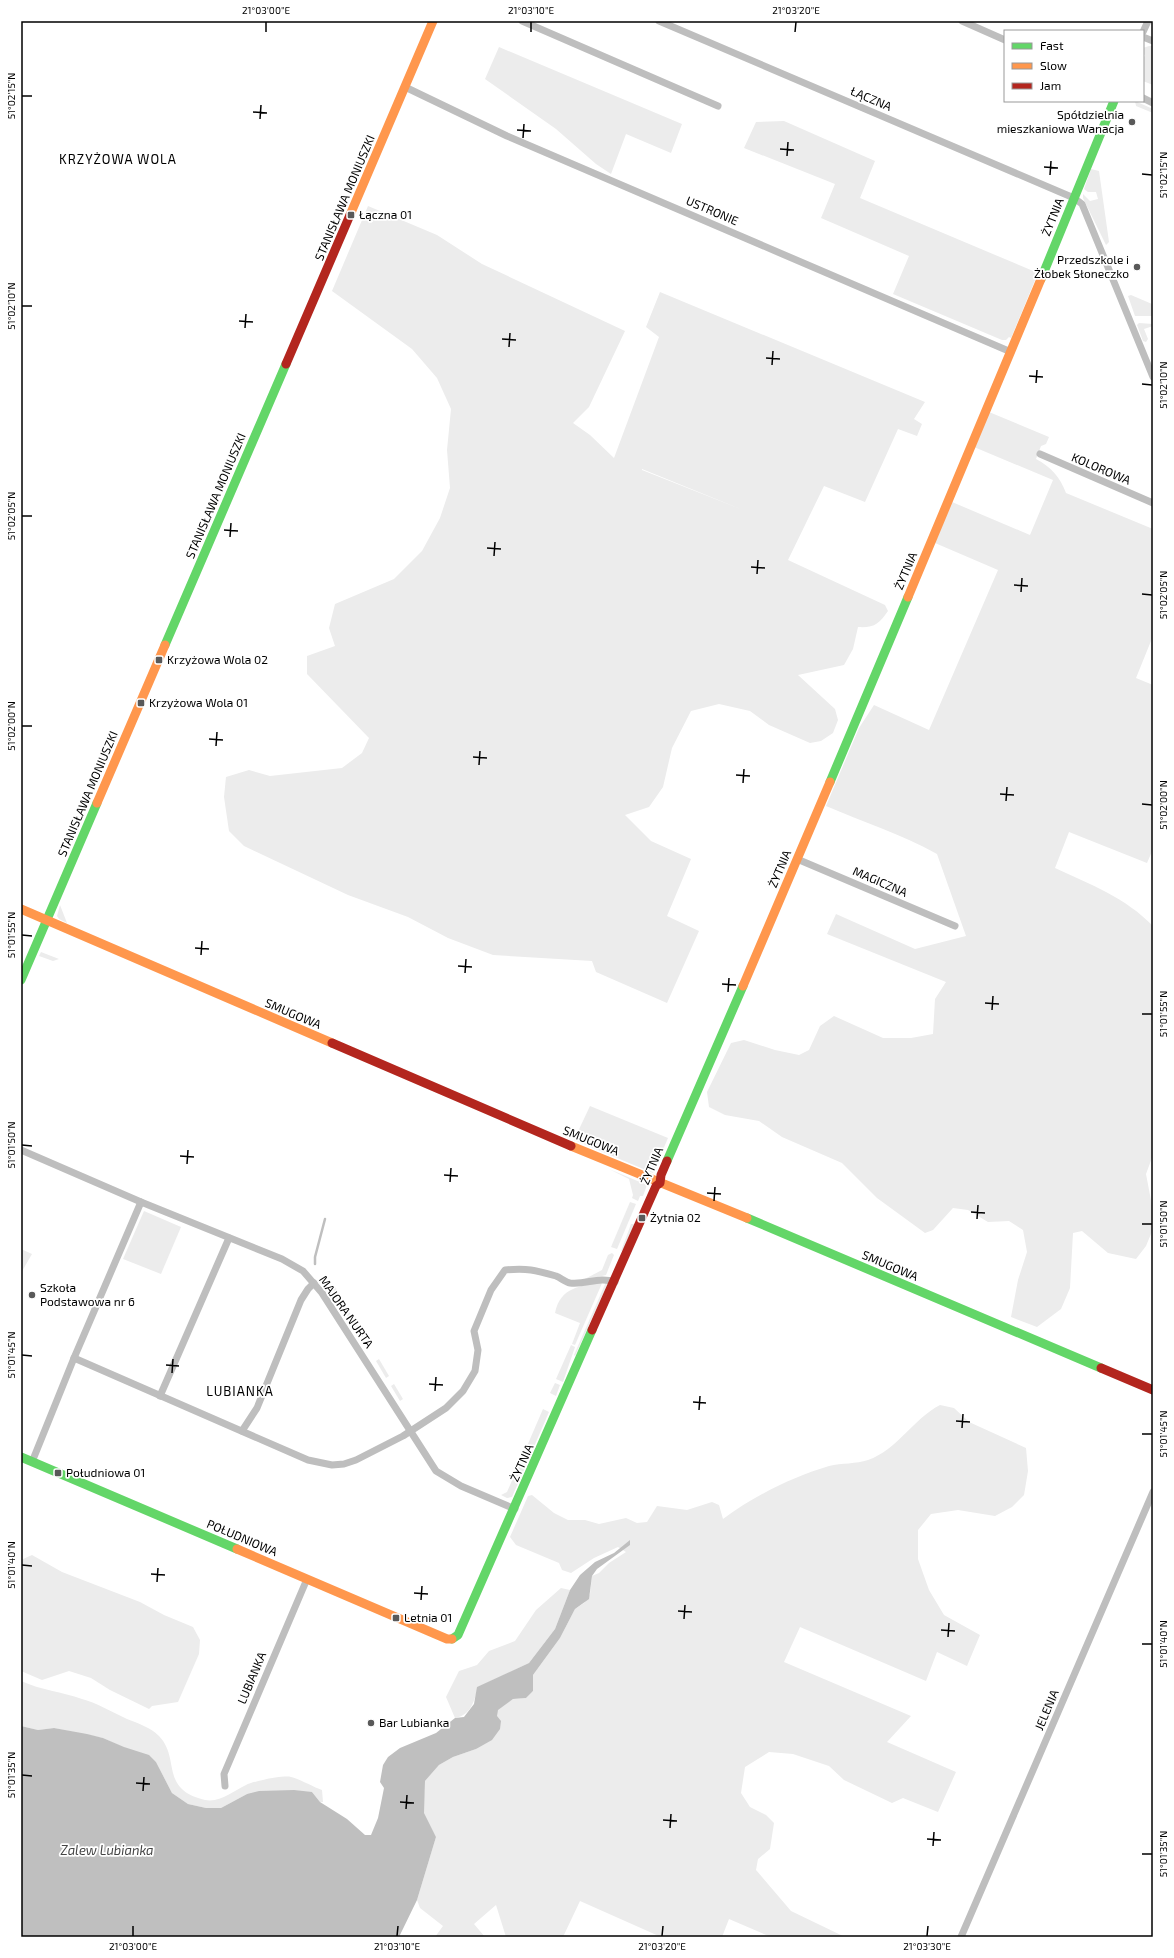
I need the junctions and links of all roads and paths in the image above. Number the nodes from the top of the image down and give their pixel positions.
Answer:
1 (433, 21) edge
2 (522, 21) edge
3 (659, 21) edge
4 (962, 21) edge
5 (1004, 40) edge
6 (405, 87) junction
7 (1144, 98) edge
8 (1114, 102) edge
9 (1153, 103) edge
10 (718, 106) dead end
11 (1074, 198) junction
12 (1011, 352) junction
13 (1153, 377) edge
14 (1040, 454) dead end
15 (1153, 503) edge
16 (797, 859) junction
17 (21, 909) edge
18 (46, 921) junction
19 (955, 926) dead end
20 (21, 980) edge
21 (21, 1150) edge
22 (660, 1183) junction
23 (142, 1202) junction
24 (228, 1238) junction
25 (615, 1282) junction
26 (314, 1283) junction
27 (74, 1358) junction
28 (1153, 1390) edge
29 (160, 1396) junction
30 (242, 1431) junction
31 (410, 1432) junction
32 (21, 1457) edge
33 (32, 1462) junction
34 (1153, 1492) edge
35 (515, 1509) junction
36 (307, 1579) junction
37 (453, 1640) joint
38 (225, 1786) dead end
39 (961, 1937) edge

1 - 6 street, STANISŁAWA MONIUSZKI
2 - 10 street
3 - 11 street, ŁĄCZNA
4 - 5 street
6 - 12 street, USTRONIE
6 - 18 street, STANISŁAWA MONIUSZKI
7 - 9 street
8 - 11 street, ŻYTNIA
11 - 12 street, ŻYTNIA
11 - 13 street
12 - 16 street, ŻYTNIA
14 - 15 street, KOLOROWA
16 - 19 street, MAGICZNA
16 - 22 street, ŻYTNIA
17 - 18 street, SMUGOWA
18 - 20 street, STANISŁAWA MONIUSZKI
18 - 22 street, SMUGOWA
21 - 23 street, MAJORA NURTA
22 - 25 street, ŻYTNIA
22 - 28 street, SMUGOWA
23 - 24 street, MAJORA NURTA
23 - 27 street
24 - 26 street, MAJORA NURTA
24 - 29 street
25 - 31 street
25 - 35 street, ŻYTNIA
26 - 30 street
26 - 31 street, MAJORA NURTA
27 - 29 street
27 - 33 street
29 - 30 street
30 - 31 street
31 - 35 street, MAJORA NURTA
32 - 33 street, POŁUDNIOWA
33 - 36 street, POŁUDNIOWA
34 - 39 street, JELENIA
35 - 37 street, ŻYTNIA
36 - 37 street, POŁUDNIOWA
36 - 38 street, LUBIANKA

